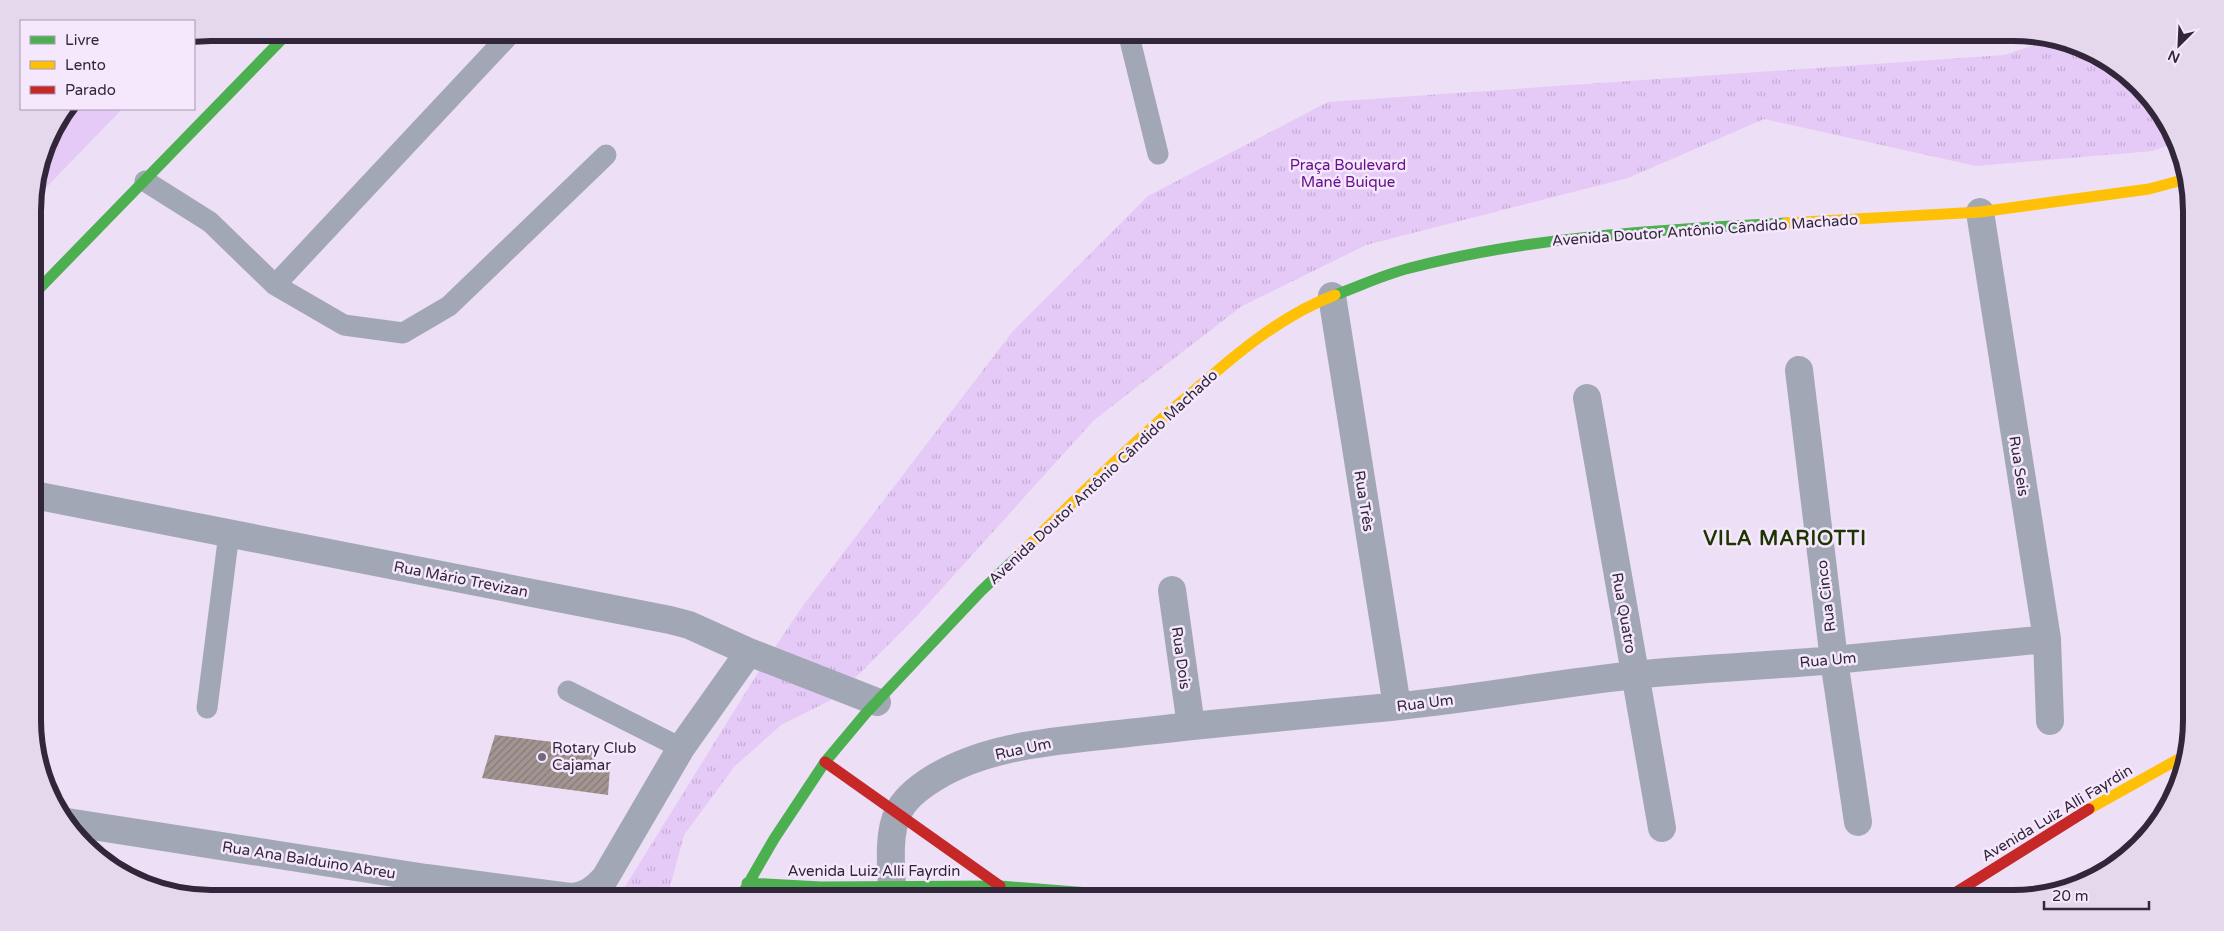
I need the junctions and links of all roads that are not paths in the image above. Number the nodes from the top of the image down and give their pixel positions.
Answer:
1 (1130, 41) edge
2 (278, 42) edge
3 (503, 42) edge
4 (606, 154) dead end
5 (1158, 154) dead end
6 (145, 181) junction
7 (2180, 181) edge
8 (1980, 212) junction
9 (275, 285) junction
10 (42, 286) edge
11 (1332, 296) junction
12 (1799, 370) dead end
13 (1587, 398) dead end
14 (41, 496) edge
15 (229, 534) junction
16 (1172, 590) dead end
17 (2047, 639) junction
18 (749, 652) junction
19 (1834, 660) junction
20 (1635, 675) junction
21 (568, 691) dead end
22 (877, 702) junction
23 (1397, 706) junction
24 (207, 708) dead end
25 (2050, 721) dead end
26 (1191, 726) junction
27 (680, 748) junction
28 (2177, 760) edge
29 (825, 762) junction
30 (898, 813) junction
31 (1858, 822) dead end
32 (76, 823) edge
33 (1662, 828) dead end
34 (747, 884) junction
35 (1000, 886) junction
36 (892, 888) junction
37 (1961, 889) edge
38 (511, 890) edge
39 (593, 890) edge
40 (744, 890) edge
41 (1045, 890) edge

1 - 5 lane
2 - 6 street
3 - 9 lane
4 - 9 lane
6 - 9 lane
6 - 10 street
7 - 8 street, Avenida Doutor Antônio Cândido Machado
8 - 11 street, Avenida Doutor Antônio Cândido Machado
8 - 17 street, Rua Seis
11 - 22 street, Avenida Doutor Antônio Cândido Machado
11 - 23 street, Rua Três
12 - 19 street, Rua Cinco
13 - 20 street, Rua Quatro
14 - 15 street, Rua Mário Trevizan
15 - 18 street, Rua Mário Trevizan
15 - 24 lane
16 - 26 street, Rua Dois
17 - 19 street, Rua Um
17 - 25 street, Rua Seis
18 - 22 street, Rua Mário Trevizan
18 - 27 street
19 - 20 street, Rua Um
19 - 31 street, Rua Cinco
20 - 23 street, Rua Um
20 - 33 street, Rua Quatro
21 - 27 lane
22 - 29 street, Avenida Doutor Antônio Cândido Machado
23 - 26 street, Rua Um
26 - 30 street, Rua Um
27 - 39 street, Rua Ana Balduino Abreu
28 - 37 street, Avenida Luiz Alli Fayrdin
29 - 30 street, Avenida Luiz Alli Fayrdin
29 - 34 street, Avenida Doutor Antônio Cândido Machado
30 - 35 street, Avenida Luiz Alli Fayrdin
30 - 36 street
32 - 38 street, Rua Ana Balduino Abreu
34 - 36 street, Avenida Luiz Alli Fayrdin
34 - 40 street, Avenida Doutor Antônio Cândido Machado
35 - 36 street, Avenida Luiz Alli Fayrdin
35 - 41 street, Avenida Luiz Alli Fayrdin

